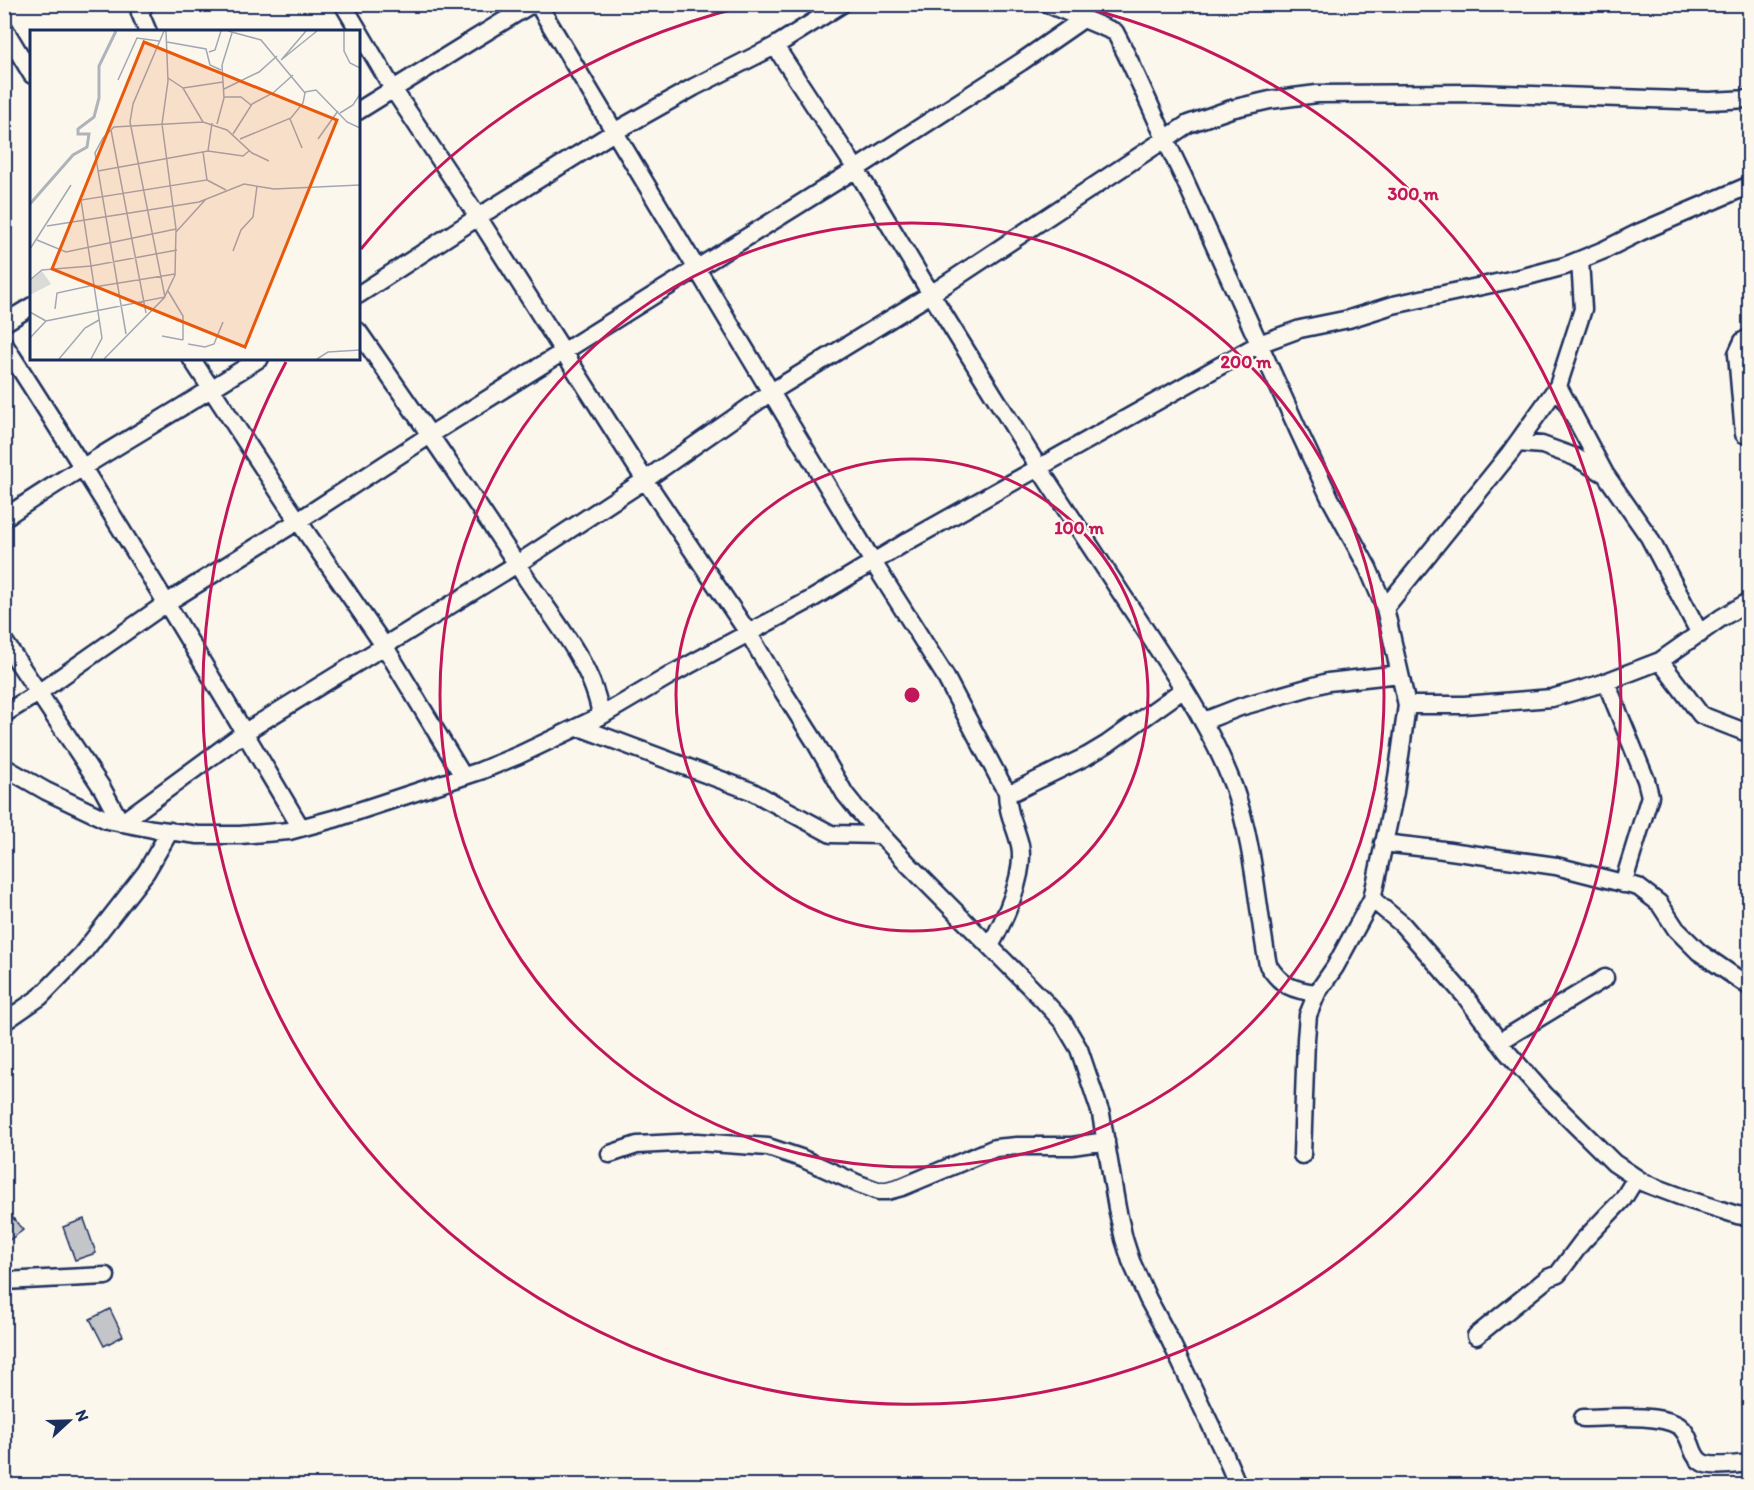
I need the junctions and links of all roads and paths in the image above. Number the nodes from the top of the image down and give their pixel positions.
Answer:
1 (145, 4) edge
2 (343, 4) edge
3 (842, 4) edge
4 (1048, 4) edge
5 (1083, 19) junction
6 (4, 28) edge
7 (147, 30) edge
8 (358, 30) edge
9 (360, 33) edge
10 (774, 46) junction
11 (30, 72) edge
12 (393, 89) junction
13 (1749, 99) edge
14 (360, 110) edge
15 (614, 132) junction
16 (1164, 139) junction
17 (856, 169) junction
18 (1749, 185) edge
19 (478, 217) junction
20 (1580, 260) junction
21 (697, 267) junction
22 (360, 294) edge
23 (931, 294) junction
24 (30, 307) edge
25 (6, 319) edge
26 (360, 334) edge
27 (1749, 337) edge
28 (4, 344) edge
29 (1259, 344) junction
30 (564, 352) junction
31 (193, 360) edge
32 (258, 360) edge
33 (1558, 386) junction
34 (212, 390) junction
35 (771, 392) junction
36 (430, 435) junction
37 (1742, 435) edge
38 (1517, 443) junction
39 (83, 467) junction
40 (1040, 468) junction
41 (1605, 474) junction
42 (645, 480) junction
43 (4, 518) edge
44 (298, 521) junction
45 (873, 562) junction
46 (517, 564) junction
47 (1749, 602) edge
48 (168, 603) junction
49 (1385, 608) junction
50 (749, 634) junction
51 (1700, 634) junction
52 (4, 641) edge
53 (385, 647) junction
54 (1660, 661) junction
55 (1400, 674) junction
56 (1606, 682) junction
57 (1184, 688) junction
58 (38, 693) junction
59 (1407, 705) junction
60 (4, 714) edge
61 (601, 716) junction
62 (1204, 721) junction
63 (579, 727) junction
64 (245, 732) junction
65 (1749, 734) edge
66 (4, 767) edge
67 (463, 776) junction
68 (1007, 791) junction
69 (122, 823) junction
70 (301, 828) junction
71 (170, 831) junction
72 (880, 835) junction
73 (1383, 843) junction
74 (1623, 884) junction
75 (1372, 899) junction
76 (990, 946) junction
77 (1605, 978) dead end
78 (1749, 987) edge
79 (1317, 993) junction
80 (4, 1022) edge
81 (1499, 1042) junction
82 (1106, 1141) junction
83 (610, 1154) dead end
84 (1302, 1155) dead end
85 (1636, 1178) junction
86 (1749, 1217) edge
87 (106, 1276) dead end
88 (4, 1281) edge
89 (1476, 1336) dead end
90 (1583, 1418) dead end
91 (1749, 1463) edge
92 (1238, 1485) edge

1 - 7 street
2 - 8 street
3 - 10 street
4 - 5 street
5 - 16 street
5 - 17 street
6 - 11 street
9 - 12 street
10 - 15 street
10 - 17 street
12 - 14 street
12 - 15 street
12 - 19 street
13 - 16 street
15 - 19 street
15 - 21 street
16 - 23 street
16 - 29 street
17 - 21 street
17 - 23 street
18 - 20 street
19 - 22 street
19 - 30 street
20 - 29 street
20 - 33 street
21 - 30 street
21 - 35 street
23 - 35 street
23 - 40 street
24 - 25 street
26 - 36 street
27 - 37 street
28 - 39 street
29 - 40 street
29 - 49 street
30 - 36 street
30 - 42 street
31 - 34 street
32 - 34 street
33 - 38 street
33 - 41 street
34 - 39 street
34 - 44 street
35 - 42 street
35 - 45 street
36 - 44 street
36 - 46 street
38 - 41 street
38 - 49 street
39 - 43 street
39 - 48 street
40 - 45 street
40 - 57 street
41 - 51 street
42 - 46 street
42 - 50 street
44 - 48 street
44 - 53 street
45 - 50 street
45 - 68 street
46 - 53 street
46 - 61 street
47 - 51 street
48 - 58 street
48 - 64 street
49 - 55 street
50 - 61 street
50 - 72 street
51 - 54 street
52 - 58 street
53 - 64 street
53 - 67 street
54 - 56 street
54 - 65 street
55 - 59 street
55 - 62 street
56 - 59 street
56 - 74 street
57 - 62 street
57 - 68 street
58 - 60 street
58 - 69 street
59 - 73 street
61 - 63 street
62 - 79 street
63 - 67 street
63 - 72 street
64 - 69 street
64 - 70 street
66 - 69 street
67 - 70 street
68 - 76 street
69 - 71 street
70 - 71 street
71 - 80 street
72 - 76 street
73 - 74 street
73 - 75 street
74 - 78 street
75 - 79 street
75 - 81 street
76 - 82 street
77 - 81 street
79 - 84 street
81 - 85 street
82 - 83 street
82 - 92 street
85 - 86 street
85 - 89 street
87 - 88 street
90 - 91 street

